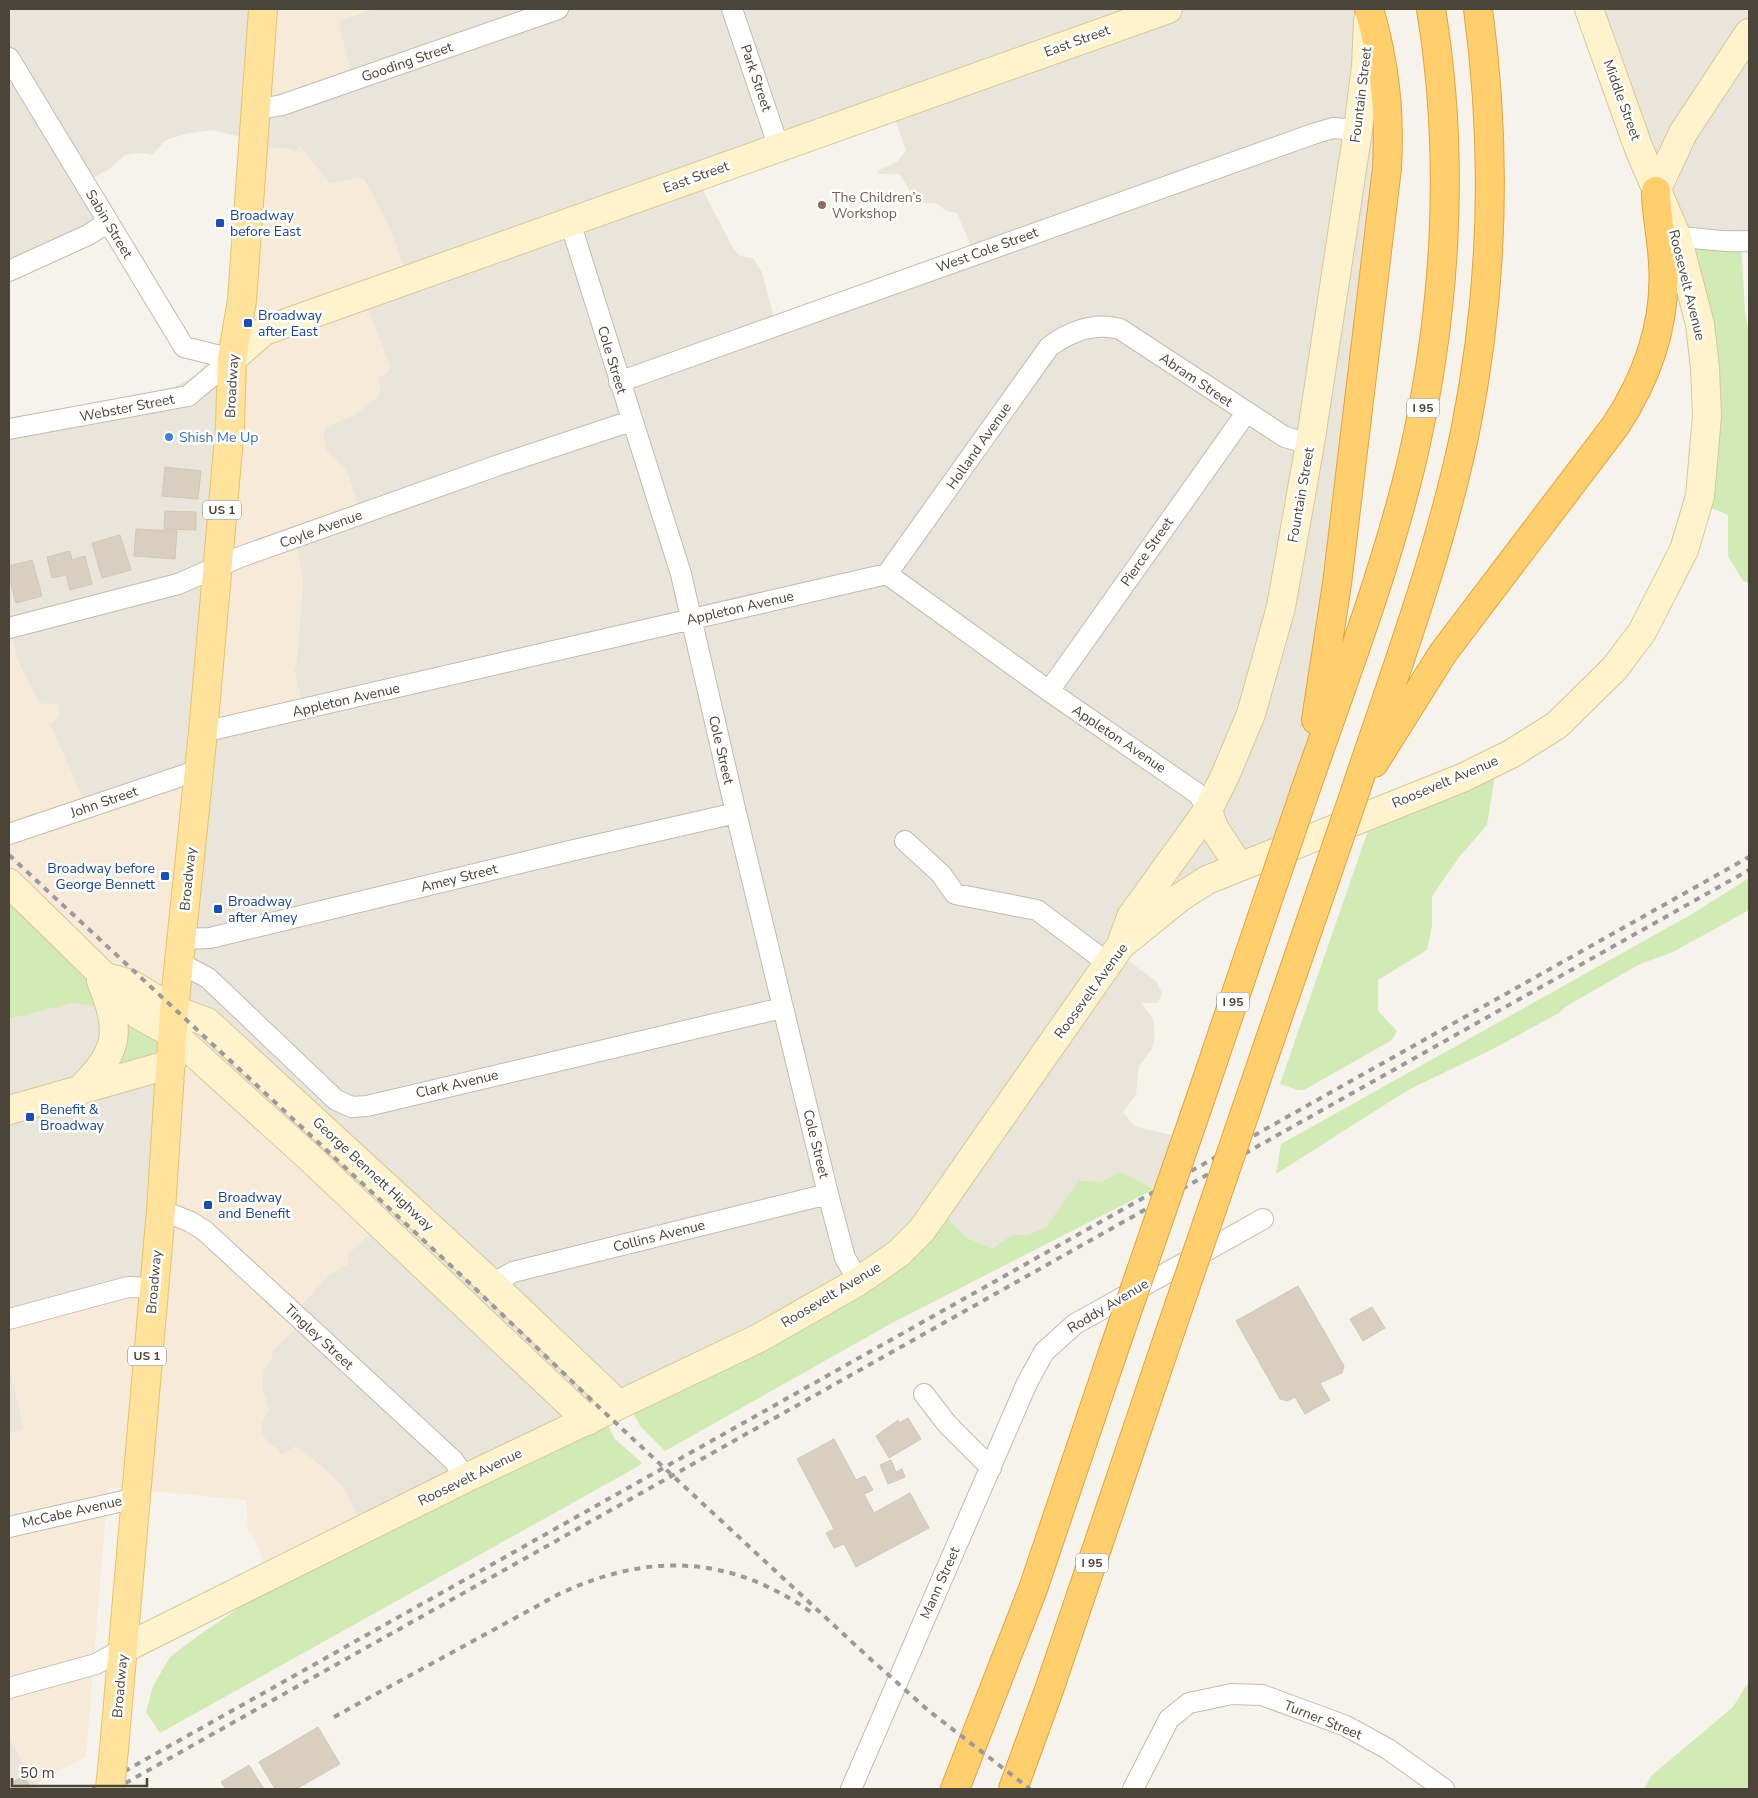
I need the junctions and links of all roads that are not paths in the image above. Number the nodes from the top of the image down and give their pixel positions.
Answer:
1 (263, 9) edge
2 (558, 9) edge
3 (732, 9) edge
4 (1168, 9) edge
5 (1368, 9) edge
6 (1431, 9) edge
7 (1478, 9) edge
8 (1589, 9) edge
9 (1749, 32) edge
10 (9, 58) edge
11 (254, 110) junction
12 (1358, 130) junction
13 (779, 148) junction
14 (1656, 191) junction
15 (570, 222) junction
16 (107, 223) junction
17 (1677, 237) junction
18 (1749, 241) edge
19 (9, 271) edge
20 (1081, 330) joint
21 (232, 359) junction
22 (619, 382) junction
23 (1246, 413) junction
24 (632, 421) junction
25 (9, 429) edge
26 (1310, 444) junction
27 (217, 566) junction
28 (887, 574) junction
29 (690, 619) junction
30 (9, 628) edge
31 (1049, 691) junction
32 (203, 732) junction
33 (199, 770) junction
34 (1356, 789) junction
35 (1305, 791) junction
36 (1208, 810) junction
37 (736, 813) junction
38 (9, 834) edge
39 (905, 841) dead end
40 (1239, 866) junction
41 (9, 883) edge
42 (181, 951) junction
43 (1115, 954) junction
44 (100, 972) junction
45 (782, 1008) junction
46 (173, 1022) junction
47 (171, 1064) junction
48 (78, 1091) junction
49 (9, 1110) edge
50 (828, 1194) junction
51 (161, 1210) junction
52 (1263, 1219) dead end
53 (859, 1281) junction
54 (492, 1284) junction
55 (153, 1288) junction
56 (9, 1318) edge
57 (924, 1394) dead end
58 (619, 1405) junction
59 (588, 1421) junction
60 (991, 1468) junction
61 (466, 1478) junction
62 (136, 1498) junction
63 (9, 1527) edge
64 (123, 1649) junction
65 (9, 1688) edge
66 (110, 1789) edge
67 (851, 1789) edge
68 (955, 1789) edge
69 (1013, 1789) edge
70 (1133, 1789) edge
71 (1444, 1789) edge

1 - 11 main road, Broadway / US 1
2 - 11 street, Gooding Street
3 - 13 street, Park Street
4 - 13 street, East Street
5 - 12 street, Fountain Street
5 - 35 highway
6 - 35 highway, I 95
7 - 34 highway, I 95
8 - 14 street, Middle Street
9 - 14 street
10 - 16 street, Sabin Street
11 - 21 main road, Broadway / US 1
12 - 22 street, West Cole Street
12 - 26 street, Fountain Street
13 - 15 street, East Street
14 - 17 street, Roosevelt Avenue
14 - 34 highway
15 - 21 street, East Street
15 - 22 street, Cole Street
16 - 19 street
16 - 21 street, Sabin Street
17 - 18 street
17 - 40 street, Roosevelt Avenue
20 - 23 street, Abram Street
20 - 28 street, Holland Avenue
21 - 25 street, Webster Street
21 - 27 main road, Broadway / US 1
22 - 24 street, Cole Street
23 - 26 street, Abram Street
23 - 31 street, Pierce Street
24 - 27 street, Coyle Avenue
24 - 29 street, Cole Street
26 - 36 street, Fountain Street
27 - 30 street, Coyle Avenue
27 - 32 main road, Broadway / US 1
28 - 29 street, Appleton Avenue
28 - 31 street, Appleton Avenue
29 - 32 street, Appleton Avenue
29 - 37 street, Cole Street
31 - 36 street, Appleton Avenue
32 - 33 main road, Broadway / US 1
33 - 38 street, John Street
33 - 42 main road, Broadway / US 1
34 - 69 highway, I 95, bridge
35 - 68 highway, I 95, bridge
36 - 40 street
36 - 43 street, Fountain Street
37 - 42 street, Amey Street
37 - 45 street, Cole Street
39 - 43 street
40 - 43 street, Roosevelt Avenue
41 - 44 street, George Bennett Highway
42 - 45 street, Clark Avenue
42 - 46 main road, Broadway / US 1
43 - 53 street, Roosevelt Avenue
44 - 46 street, George Bennett Highway
44 - 48 street
45 - 50 street, Cole Street
46 - 47 main road, Broadway / US 1
46 - 54 street, George Bennett Highway
46 - 59 street, George Bennett Highway
47 - 48 street
47 - 51 main road, Broadway / US 1
48 - 49 street
50 - 53 street, Cole Street
50 - 54 street, Collins Avenue
51 - 55 main road, Broadway / US 1
51 - 61 street, Tingley Street
52 - 60 street, Roddy Avenue
53 - 58 street, Roosevelt Avenue
54 - 58 street, George Bennett Highway
55 - 56 street
55 - 62 main road, Broadway / US 1
57 - 60 street
58 - 59 street, Roosevelt Avenue
59 - 61 street, Roosevelt Avenue
60 - 67 street, Mann Street
61 - 64 street, Roosevelt Avenue
62 - 63 street, McCabe Avenue
62 - 64 main road, Broadway / US 1
64 - 65 street, Roosevelt Avenue
64 - 66 main road, Broadway / US 1, bridge
70 - 71 street, Turner Street

